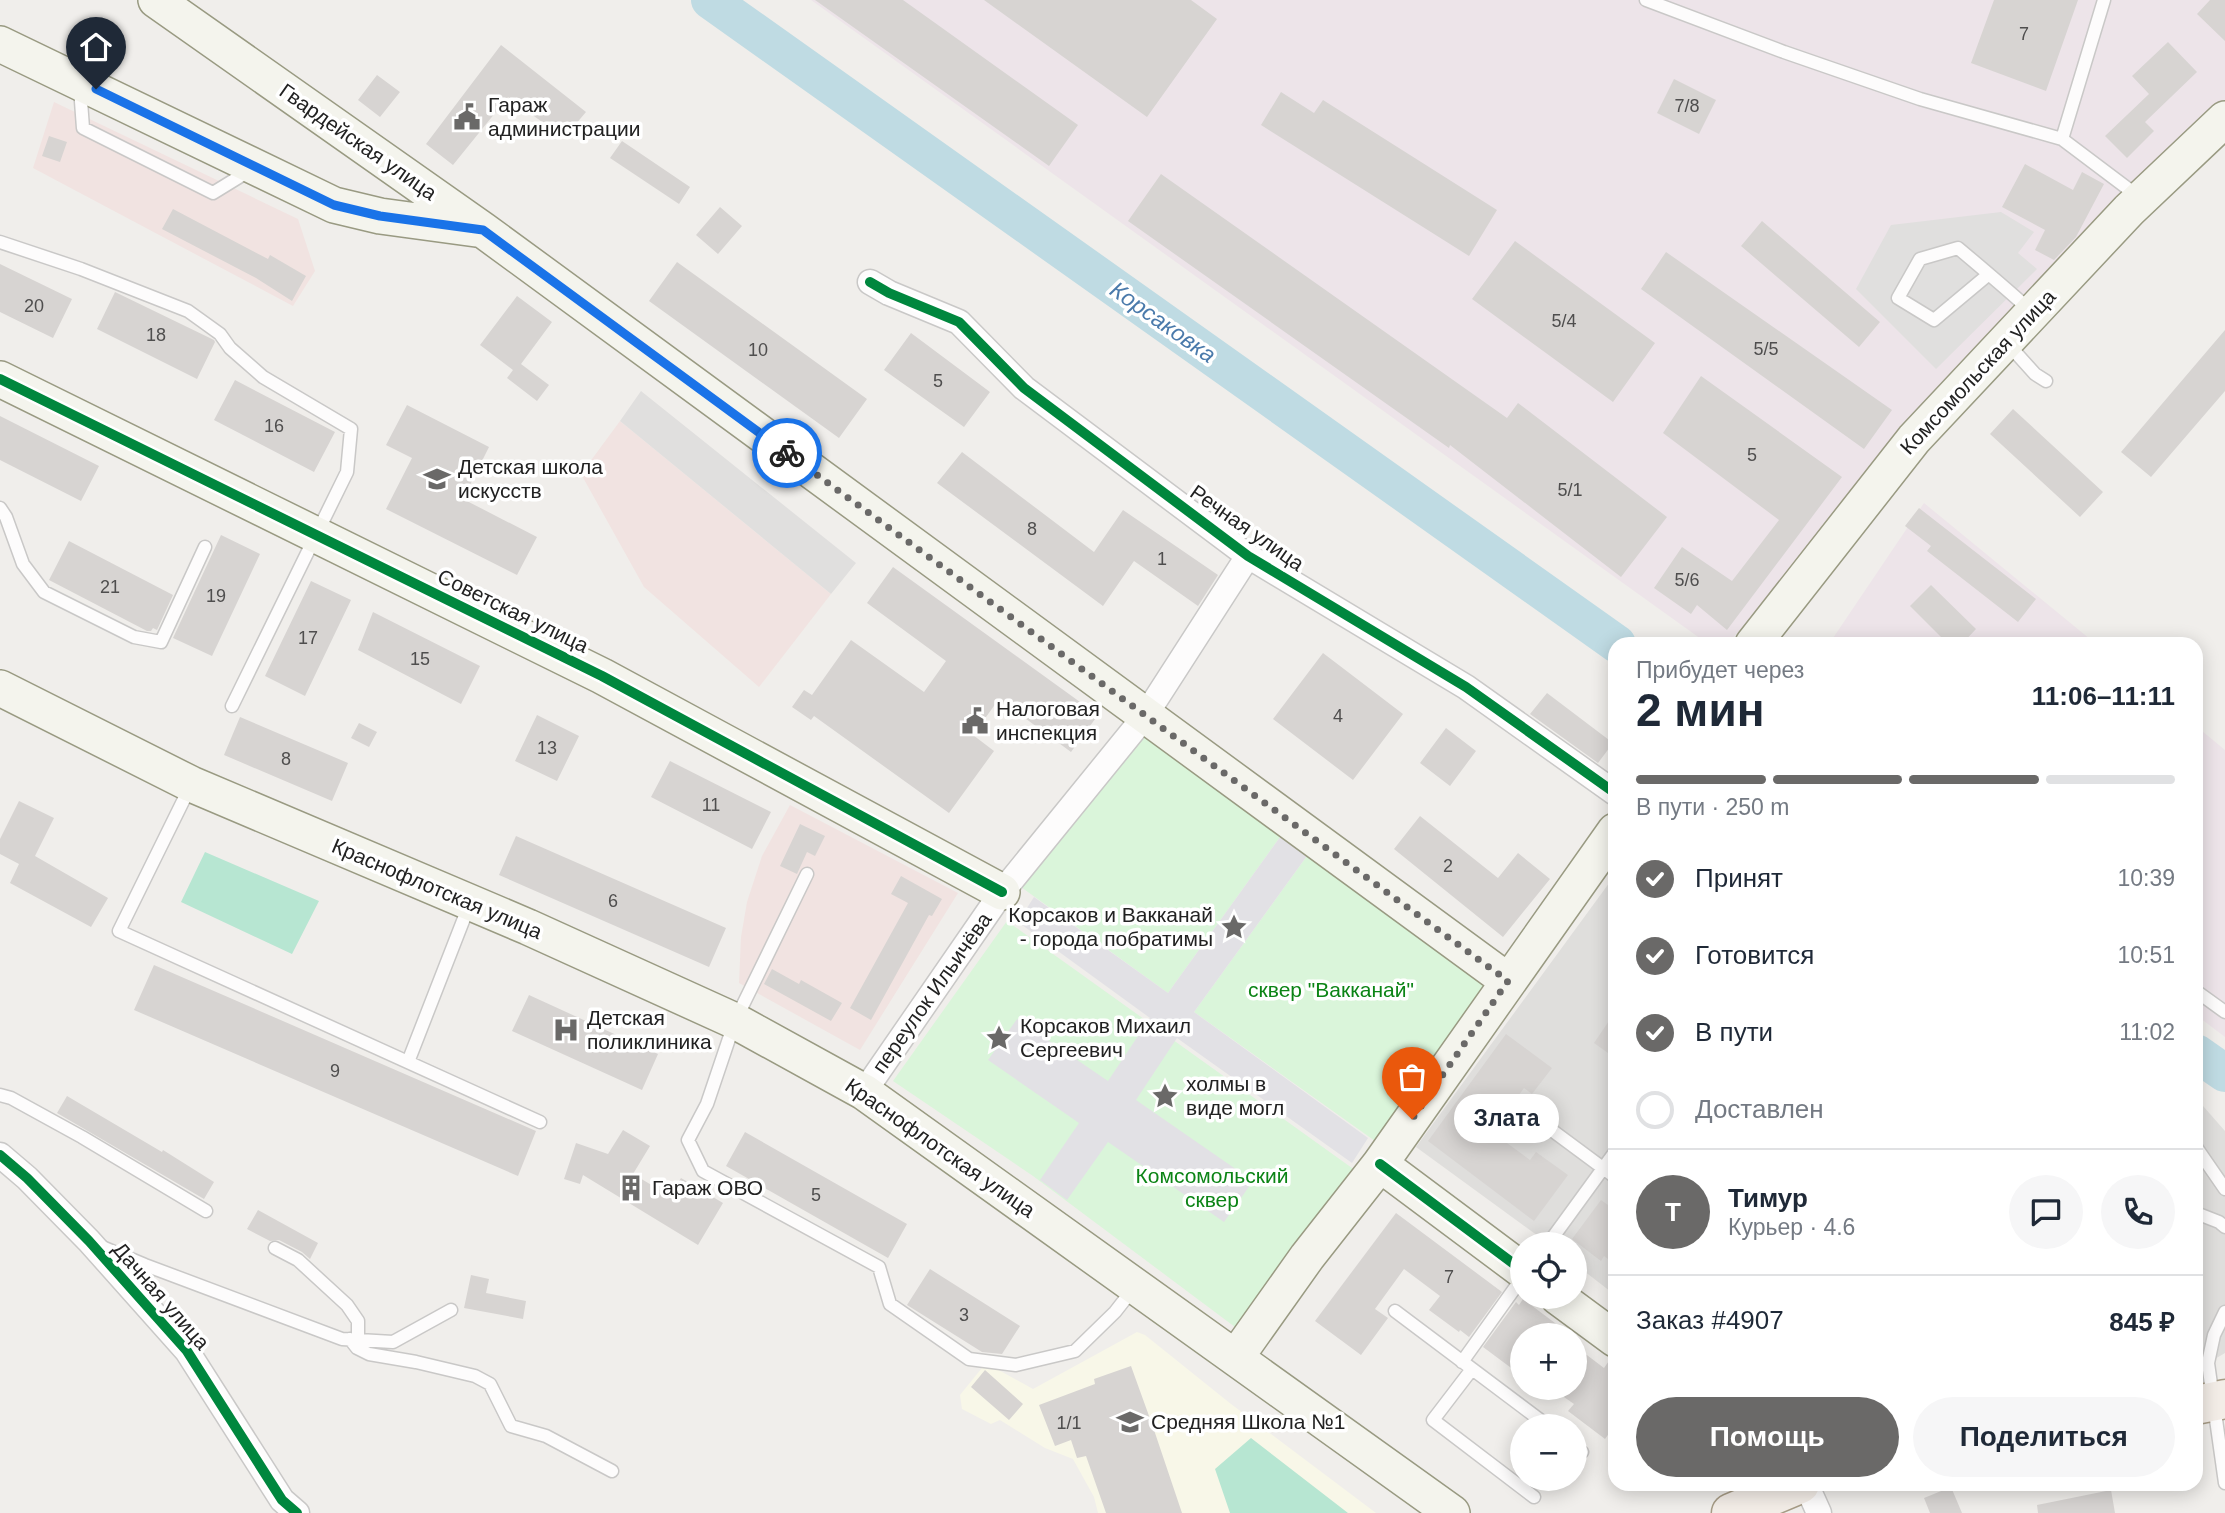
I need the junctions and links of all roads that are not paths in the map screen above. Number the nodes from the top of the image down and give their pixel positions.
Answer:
1 (156, 0) edge
2 (1646, 0) edge
3 (2104, 0) edge
4 (0, 44) edge
5 (2225, 119) edge
6 (2062, 139) junction
7 (2141, 198) junction
8 (483, 230) junction
9 (0, 242) edge
10 (1989, 274) junction
11 (870, 282) dead end
12 (2033, 312) junction
13 (2005, 341) junction
14 (0, 379) edge
15 (2046, 381) dead end
16 (0, 508) edge
17 (316, 535) junction
18 (205, 547) dead end
19 (1248, 556) junction
20 (1758, 637) edge
21 (0, 688) edge
22 (232, 706) dead end
23 (1145, 716) junction
24 (191, 784) junction
25 (1608, 788) edge
26 (1608, 841) edge
27 (807, 874) dead end
28 (1002, 892) junction
29 (470, 903) junction
30 (1508, 981) junction
31 (2203, 996) edge
32 (2225, 1012) edge
33 (735, 1021) junction
34 (408, 1062) junction
35 (864, 1092) junction
36 (0, 1095) edge
37 (1530, 1114) dead end
38 (540, 1122) dead end
39 (0, 1154) edge
40 (2203, 1157) edge
41 (1608, 1162) edge
42 (1380, 1164) junction
43 (1603, 1169) junction
44 (1608, 1172) edge
45 (2225, 1189) edge
46 (206, 1211) dead end
47 (2203, 1216) edge
48 (2225, 1227) edge
49 (1557, 1232) edge
50 (89, 1241) junction
51 (275, 1248) dead end
52 (1510, 1261) edge
53 (1135, 1286) junction
54 (1510, 1297) edge
55 (1574, 1309) edge
56 (452, 1310) dead end
57 (1395, 1311) dead end
58 (2225, 1312) edge
59 (1608, 1334) edge
60 (354, 1340) junction
61 (1236, 1357) junction
62 (1467, 1365) junction
63 (2212, 1402) edge
64 (1532, 1414) edge
65 (612, 1471) dead end
66 (2225, 1483) edge
67 (1783, 1491) edge
68 (1809, 1491) edge
69 (1534, 1497) dead end
70 (297, 1513) edge
71 (1452, 1513) edge
72 (1731, 1513) edge
73 (1819, 1513) edge

1 - 8 main road, Гвардейская улица
2 - 6 lane
3 - 6 lane
4 - 8 main road
5 - 7 main road, Комсомольская улица
6 - 7 lane
7 - 12 main road, Комсомольская улица
8 - 23 main road, Гвардейская улица
9 - 17 lane
10 - 10 lane
10 - 12 lane
11 - 19 street, Речная улица
12 - 13 main road, Комсомольская улица
13 - 15 lane
13 - 20 main road, Комсомольская улица
14 - 17 main road, Советская улица
16 - 18 lane
17 - 22 lane
17 - 28 main road, Советская улица
19 - 23 street, переулок Ильичёва
19 - 25 street, Речная улица
21 - 24 main road, Краснофлотская улица
23 - 28 street, переулок Ильичёва
23 - 30 main road, Гвардейская улица
24 - 29 main road, Краснофлотская улица
24 - 34 lane
26 - 30 main road
27 - 33 lane
28 - 35 street, переулок Ильичёва
29 - 33 main road, Краснофлотская улица
29 - 34 lane
30 - 42 main road
31 - 32 lane
33 - 35 main road, Краснофлотская улица
33 - 53 lane
34 - 38 lane
35 - 53 main road, Краснофлотская улица
36 - 46 lane
37 - 43 lane
39 - 50 street, Дачная улица
40 - 45 lane
41 - 43 lane
42 - 52 main road
42 - 61 main road
43 - 44 lane
43 - 49 lane
47 - 48 lane
50 - 60 lane
50 - 70 street, Дачная улица
51 - 60 lane
53 - 61 main road, Краснофлотская улица
54 - 62 lane
55 - 59 main road
56 - 60 lane
57 - 62 lane
58 - 63 lane
60 - 65 lane
61 - 71 main road, Краснофлотская улица
62 - 64 lane
62 - 69 lane
63 - 66 lane
67 - 72 main road
68 - 73 street

